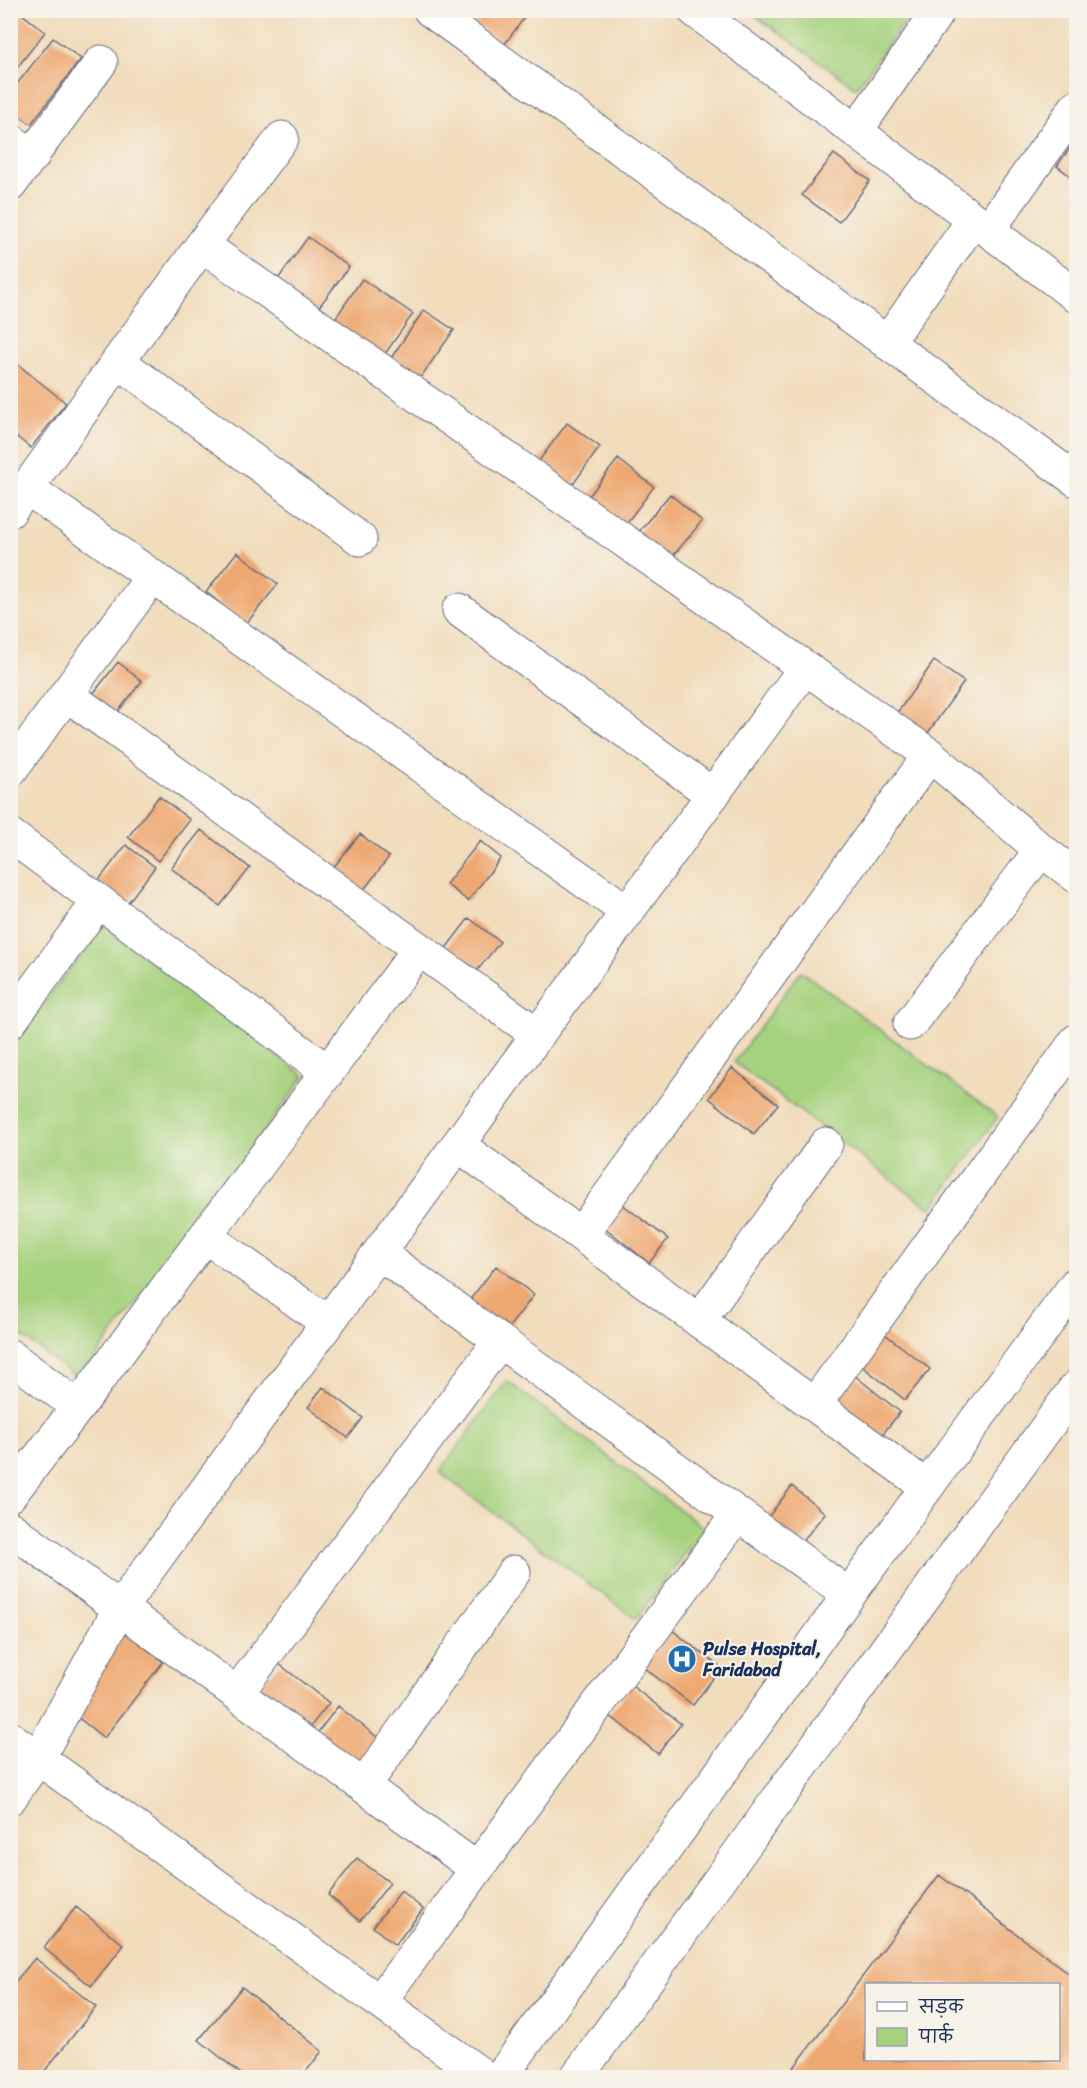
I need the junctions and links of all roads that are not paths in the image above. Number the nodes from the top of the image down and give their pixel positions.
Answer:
1 (430, 10) edge
2 (939, 10) edge
3 (706, 14) edge
4 (101, 62) dead end
5 (1077, 107) edge
6 (856, 131) junction
7 (282, 138) dead end
8 (22, 148) edge
9 (10, 185) edge
10 (981, 224) junction
11 (202, 245) junction
12 (1077, 296) edge
13 (887, 343) junction
14 (119, 362) junction
15 (1077, 480) edge
16 (19, 500) edge
17 (360, 539) dead end
18 (152, 577) junction
19 (459, 610) dead end
20 (805, 668) junction
21 (66, 694) junction
22 (930, 755) junction
23 (10, 771) edge
24 (713, 795) junction
25 (10, 835) edge
26 (1041, 850) junction
27 (1077, 876) edge
28 (99, 901) junction
29 (628, 912) junction
30 (419, 949) junction
31 (10, 1022) edge
32 (910, 1024) dead end
33 (538, 1035) junction
34 (1077, 1041) edge
35 (328, 1072) junction
36 (826, 1144) dead end
37 (458, 1145) junction
38 (581, 1234) junction
39 (205, 1236) junction
40 (379, 1253) junction
41 (1077, 1284) edge
42 (699, 1320) junction
43 (328, 1323) junction
44 (500, 1341) junction
45 (10, 1356) edge
46 (1077, 1387) edge
47 (815, 1404) junction
48 (78, 1407) junction
49 (927, 1487) junction
50 (10, 1495) edge
51 (738, 1514) junction
52 (10, 1528) edge
53 (514, 1572) dead end
54 (849, 1595) junction
55 (120, 1608) junction
56 (237, 1693) junction
57 (10, 1738) edge
58 (38, 1758) junction
59 (364, 1786) junction
60 (10, 1798) edge
61 (477, 1869) junction
62 (380, 2001) junction
63 (486, 2078) edge
64 (500, 2078) edge
65 (576, 2078) edge

1 - 13 street
2 - 6 street
3 - 6 street
4 - 8 street
5 - 10 street
6 - 10 street
7 - 11 street
8 - 9 street
10 - 12 street
10 - 13 street
11 - 14 street
11 - 20 street
13 - 15 street
14 - 16 street
14 - 17 street
16 - 18 street
18 - 21 street
18 - 29 street
19 - 24 street
20 - 22 street
20 - 24 street
21 - 23 street
21 - 30 street
22 - 26 street
22 - 38 street
24 - 29 street
25 - 28 street
26 - 27 street
26 - 32 street
28 - 31 street
28 - 35 street
29 - 33 street
30 - 33 street
30 - 35 street
33 - 37 street
34 - 47 street
35 - 39 street
36 - 42 street
37 - 38 street
37 - 40 street
38 - 42 street
39 - 43 street
39 - 48 street
40 - 43 street
40 - 44 street
41 - 49 street
42 - 47 street
43 - 55 street
44 - 51 street
44 - 56 street
45 - 48 street
46 - 65 street
47 - 49 street
48 - 50 street
49 - 54 street
51 - 54 street
51 - 61 street
52 - 55 street
53 - 59 street
54 - 64 street
55 - 56 street
55 - 58 street
56 - 59 street
57 - 58 street
58 - 60 street
58 - 62 street
59 - 61 street
61 - 62 street
62 - 63 street

